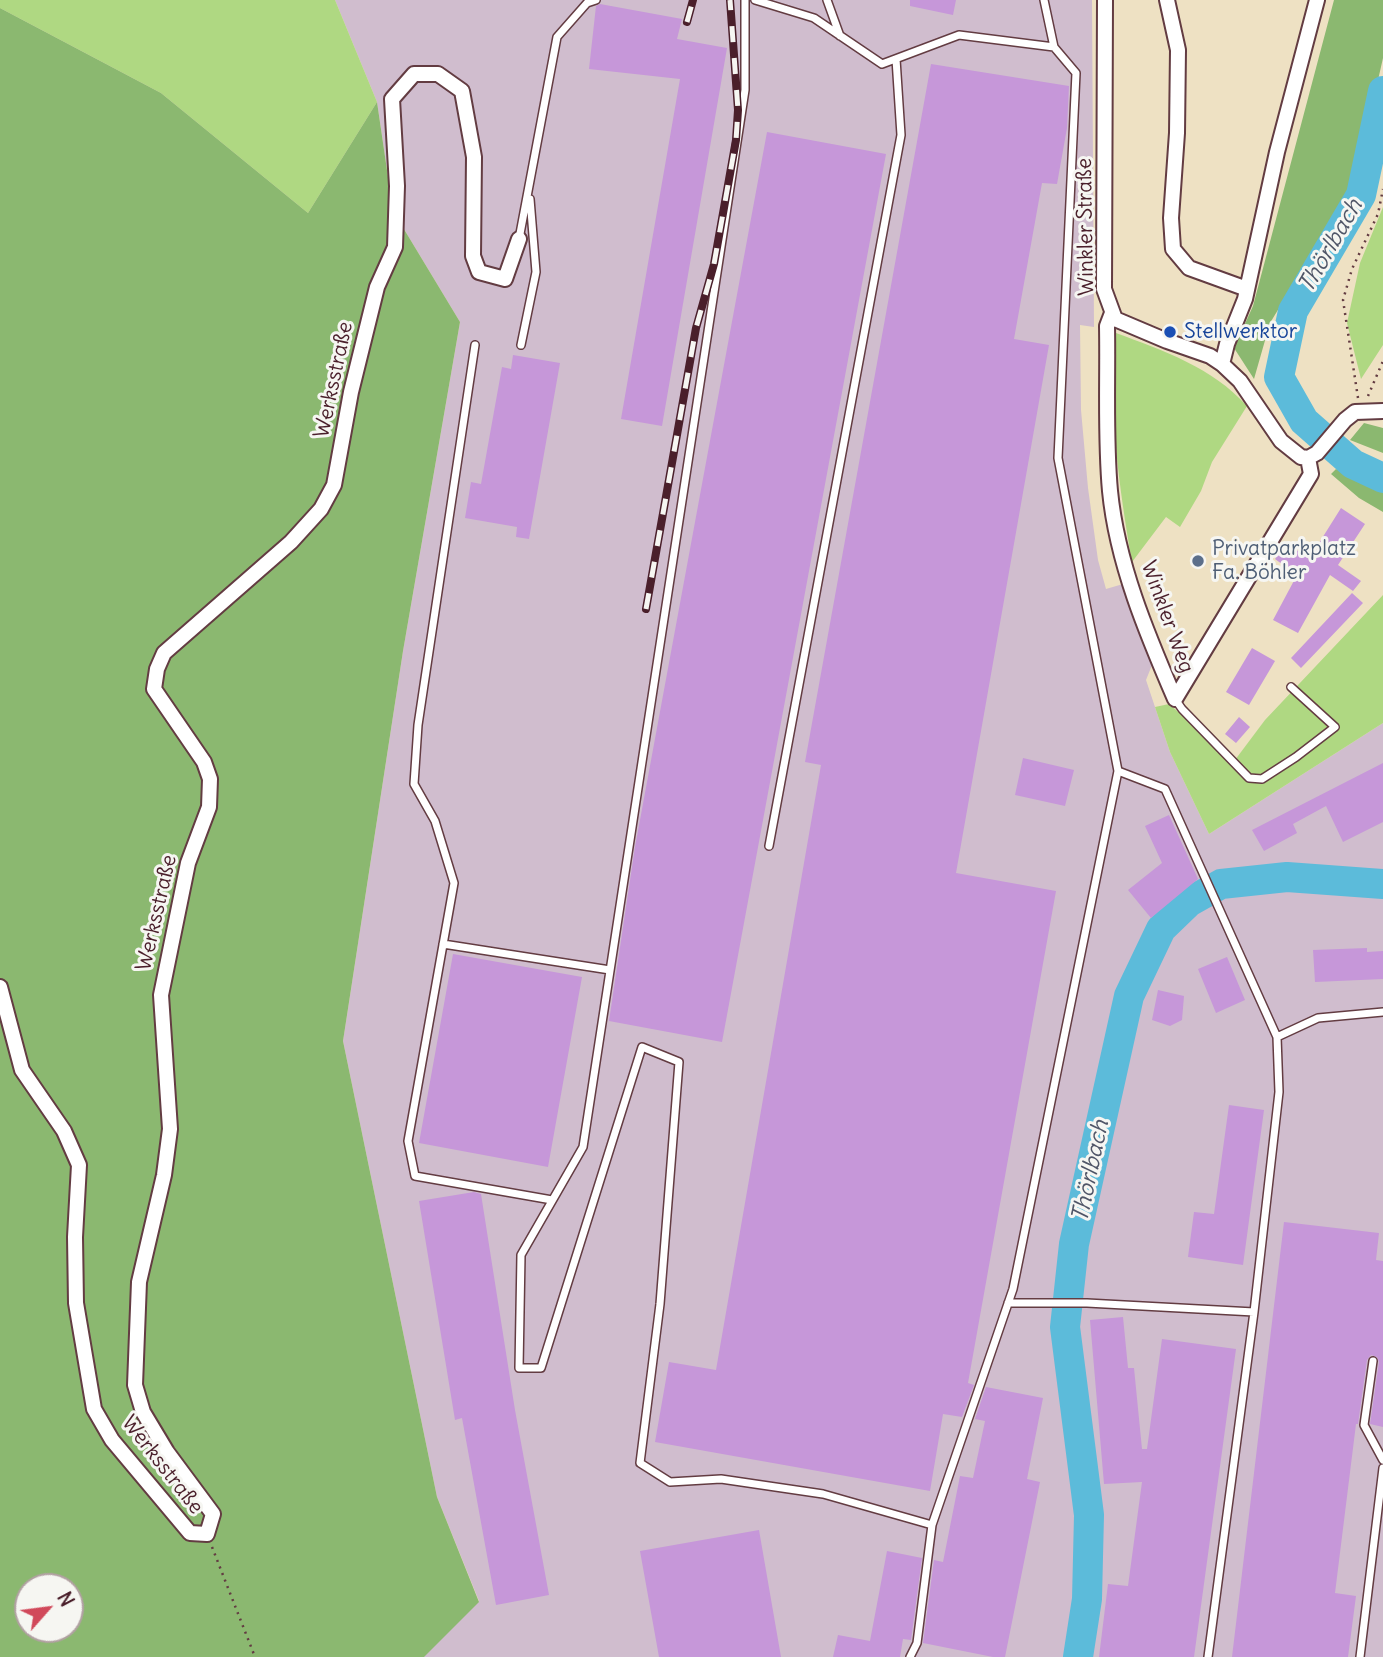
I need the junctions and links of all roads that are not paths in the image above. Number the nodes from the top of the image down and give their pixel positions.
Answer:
1 (596, 0) edge
2 (746, 0) edge
3 (754, 0) edge
4 (827, 0) edge
5 (1044, 0) edge
6 (1105, 0) edge
7 (1167, 0) edge
8 (1317, 0) edge
9 (840, 36) junction
10 (1054, 47) junction
11 (896, 59) junction
12 (529, 188) junction
13 (519, 239) joint
14 (1247, 289) junction
15 (1112, 313) junction
16 (475, 345) dead end
17 (521, 345) dead end
18 (1222, 364) junction
19 (1383, 411) edge
20 (1313, 456) junction
21 (1292, 687) dead end
22 (1175, 699) junction
23 (1118, 771) junction
24 (769, 846) dead end
25 (443, 944) junction
26 (610, 970) junction
27 (0, 987) edge
28 (1383, 1012) edge
29 (1277, 1037) junction
30 (552, 1200) junction
31 (1008, 1303) junction
32 (1254, 1312) junction
33 (1373, 1361) dead end
34 (1383, 1460) edge
35 (1383, 1468) edge
36 (932, 1525) junction
37 (910, 1657) edge
38 (1208, 1657) edge
39 (1360, 1657) edge

1 - 12 lane
2 - 26 lane
3 - 9 lane
4 - 9 lane
5 - 10 lane
6 - 15 street, Winkler Straße
7 - 14 street
8 - 14 street
9 - 11 lane
10 - 11 lane
10 - 23 lane
11 - 24 lane
12 - 13 lane
12 - 17 lane
13 - 27 street, Werksstraße
14 - 18 street
15 - 18 street, Winkler Straße
15 - 22 street, Winkler Weg
16 - 25 lane
18 - 20 street, Winkler Straße
19 - 20 street
20 - 22 street, Winkler Weg
21 - 22 lane
23 - 29 lane
23 - 31 lane
25 - 26 lane
25 - 30 lane
26 - 30 lane
28 - 29 lane
29 - 32 lane
30 - 36 lane
31 - 32 lane
31 - 36 lane
32 - 38 lane
33 - 34 lane
35 - 39 lane
36 - 37 lane

